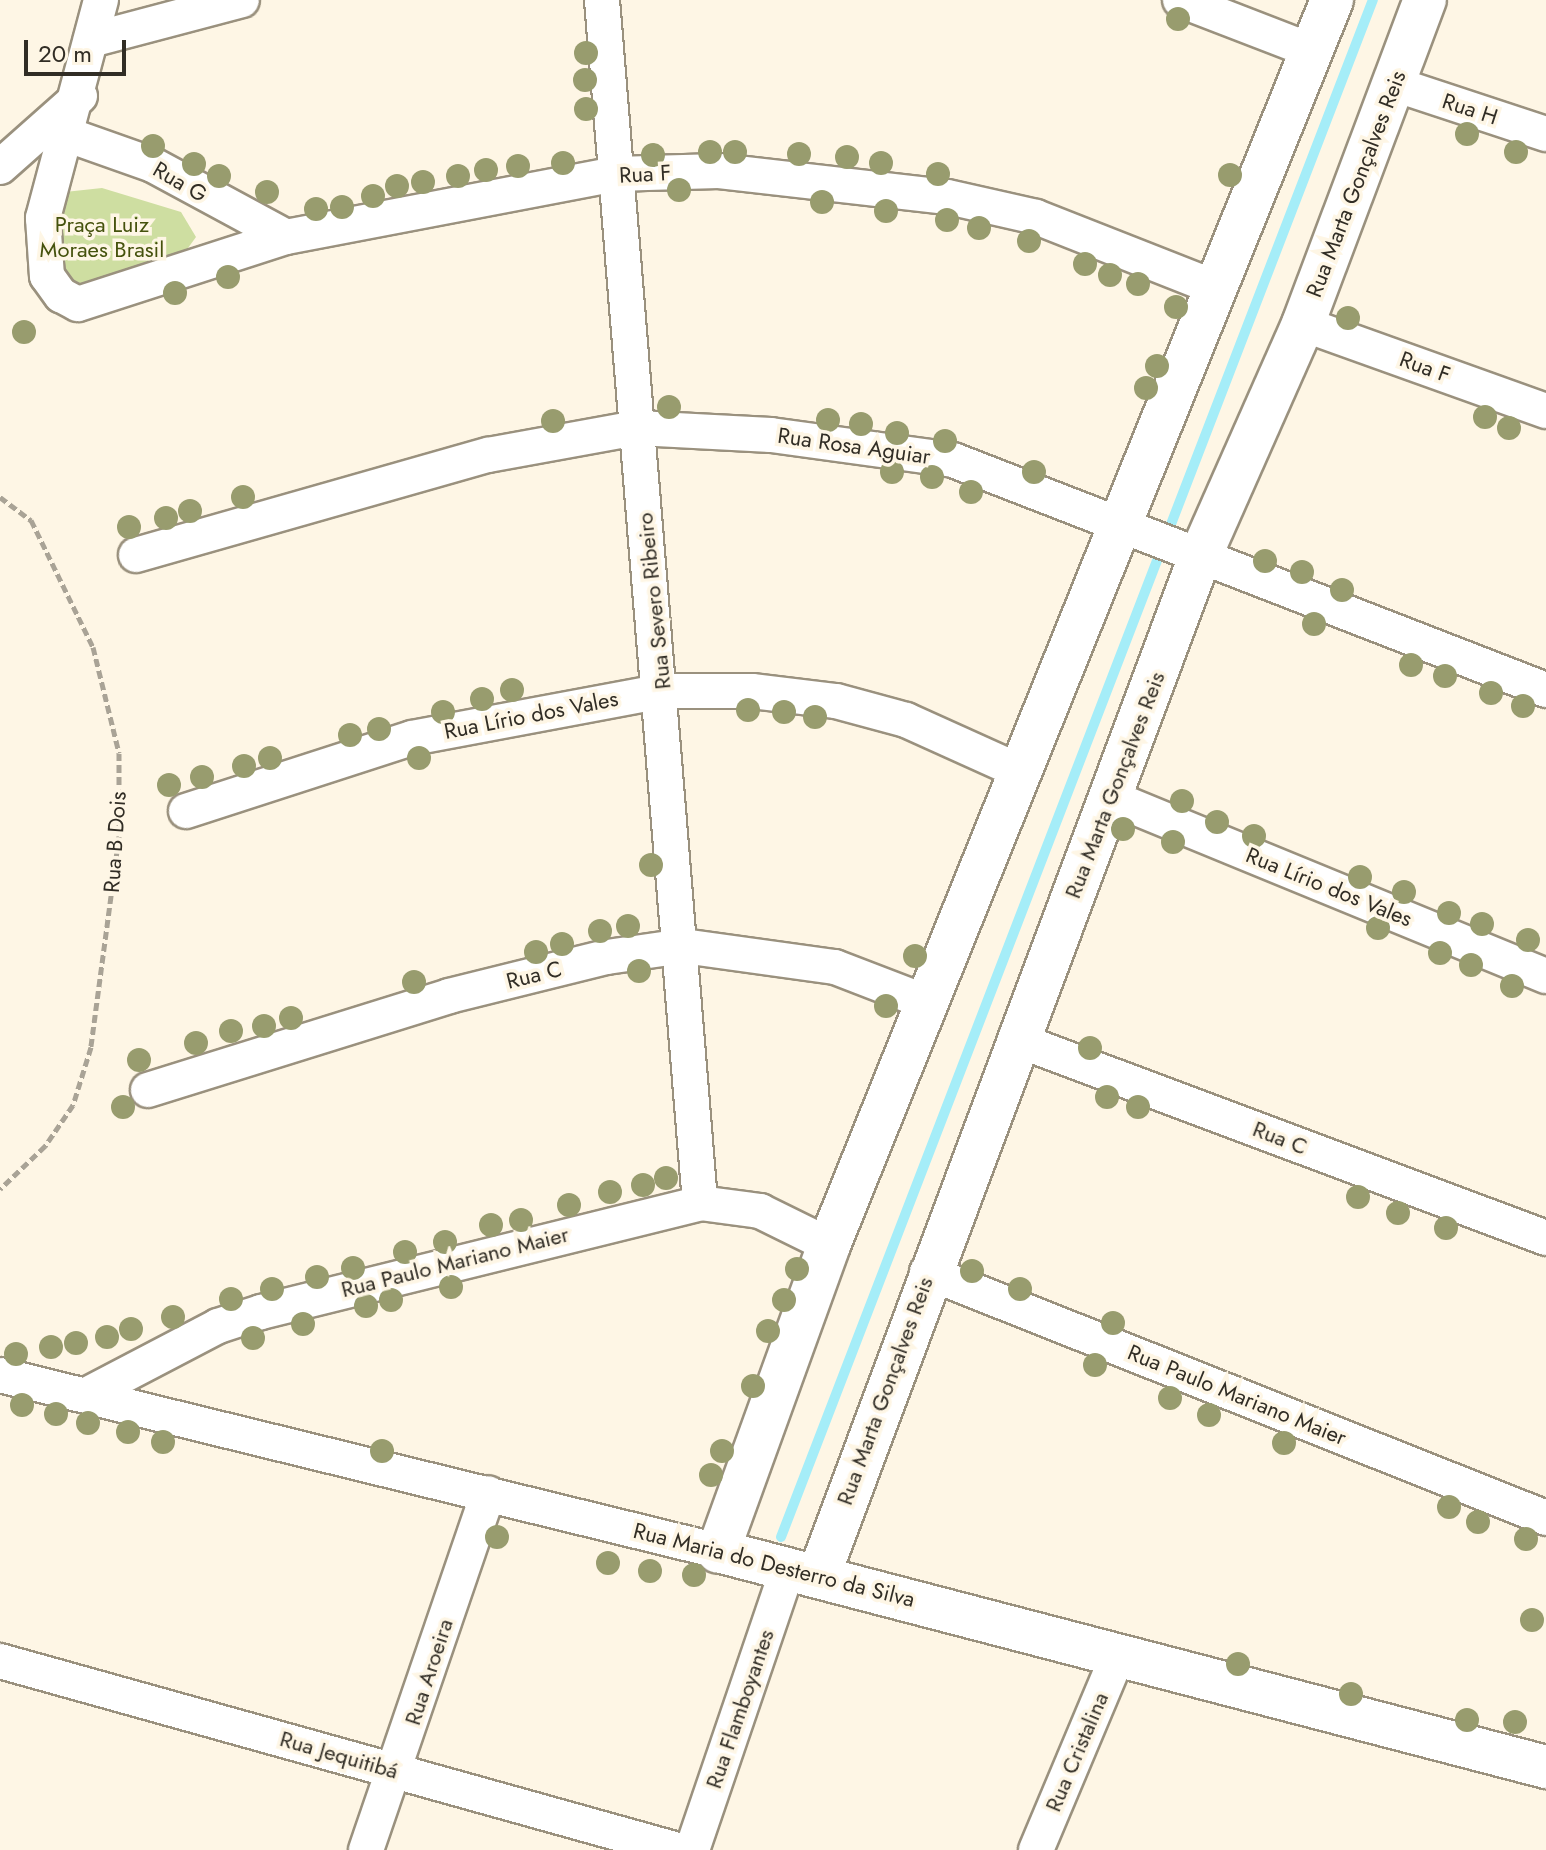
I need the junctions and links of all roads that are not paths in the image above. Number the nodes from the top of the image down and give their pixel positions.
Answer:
1 (101, 0) edge
2 (242, 0) edge
3 (602, 0) edge
4 (1180, 0) edge
5 (1332, 0) edge
6 (1425, 0) edge
7 (91, 40) junction
8 (1312, 51) junction
9 (1394, 84) junction
10 (80, 96) junction
11 (1546, 134) edge
12 (71, 136) junction
13 (0, 167) edge
14 (616, 174) junction
15 (286, 237) junction
16 (1211, 286) junction
17 (1303, 324) junction
18 (1546, 411) edge
19 (637, 428) junction
20 (1121, 527) junction
21 (136, 555) dead end
22 (1199, 559) junction
23 (1546, 690) edge
24 (663, 691) junction
25 (1019, 771) junction
26 (1112, 798) junction
27 (186, 811) dead end
28 (683, 946) junction
29 (1546, 976) edge
30 (926, 1002) junction
31 (1015, 1039) junction
32 (148, 1090) dead end
33 (700, 1203) junction
34 (1546, 1238) edge
35 (829, 1245) junction
36 (927, 1272) junction
37 (0, 1375) edge
38 (90, 1393) junction
39 (488, 1493) junction
40 (1546, 1518) edge
41 (718, 1551) junction
42 (804, 1572) junction
43 (1119, 1653) junction
44 (0, 1661) edge
45 (1546, 1767) edge
46 (397, 1771) junction
47 (366, 1850) edge
48 (678, 1850) edge
49 (692, 1850) edge
50 (1036, 1850) edge

1 - 7 street
2 - 7 street
3 - 14 street, Rua Severo Ribeiro
4 - 8 street
5 - 8 street
6 - 9 street, Rua Marta Gonçalves Reis
7 - 10 street
8 - 16 street
9 - 11 street, Rua H
9 - 17 street, Rua Marta Gonçalves Reis
10 - 12 street
10 - 13 street
12 - 15 street, Rua G
12 - 15 street, Rua F
14 - 15 street, Rua F
14 - 16 street, Rua F
14 - 19 street, Rua Severo Ribeiro
16 - 20 street
17 - 18 street, Rua F
17 - 22 street, Rua Marta Gonçalves Reis
19 - 20 street, Rua Rosa Aguiar
19 - 21 street, Rua Rosa Aguiar
19 - 24 street, Rua Severo Ribeiro
20 - 22 street, Rua Rosa Aguiar
20 - 25 street
22 - 23 street, Rua Rosa Aguiar
22 - 26 street, Rua Marta Gonçalves Reis
24 - 25 street, Rua Lírio dos Vales
24 - 27 street, Rua Lírio dos Vales
24 - 28 street, Rua Severo Ribeiro
25 - 30 street
26 - 29 street, Rua Lírio dos Vales
26 - 31 street, Rua Marta Gonçalves Reis
28 - 30 street, Rua C
28 - 32 street, Rua C
28 - 33 street, Rua Severo Ribeiro
30 - 35 street
31 - 34 street, Rua C
31 - 36 street, Rua Marta Gonçalves Reis
33 - 35 street, Rua Paulo Mariano Maier
33 - 38 street, Rua Paulo Mariano Maier
35 - 41 street
36 - 40 street, Rua Paulo Mariano Maier
36 - 42 street, Rua Marta Gonçalves Reis
37 - 38 street, Rua Maria do Desterro da Silva
38 - 39 street, Rua Maria do Desterro da Silva
39 - 41 street, Rua Maria do Desterro da Silva
39 - 46 street, Rua Aroeira
41 - 42 street, Rua Maria do Desterro da Silva
42 - 43 street, Rua Maria do Desterro da Silva
42 - 49 street, Rua Flamboyantes
43 - 45 street, Rua Maria do Desterro da Silva
43 - 50 street, Rua Cristalina
44 - 46 street, Rua Jequitibá
46 - 47 street, Rua Aroeira
46 - 48 street, Rua Jequitibá

